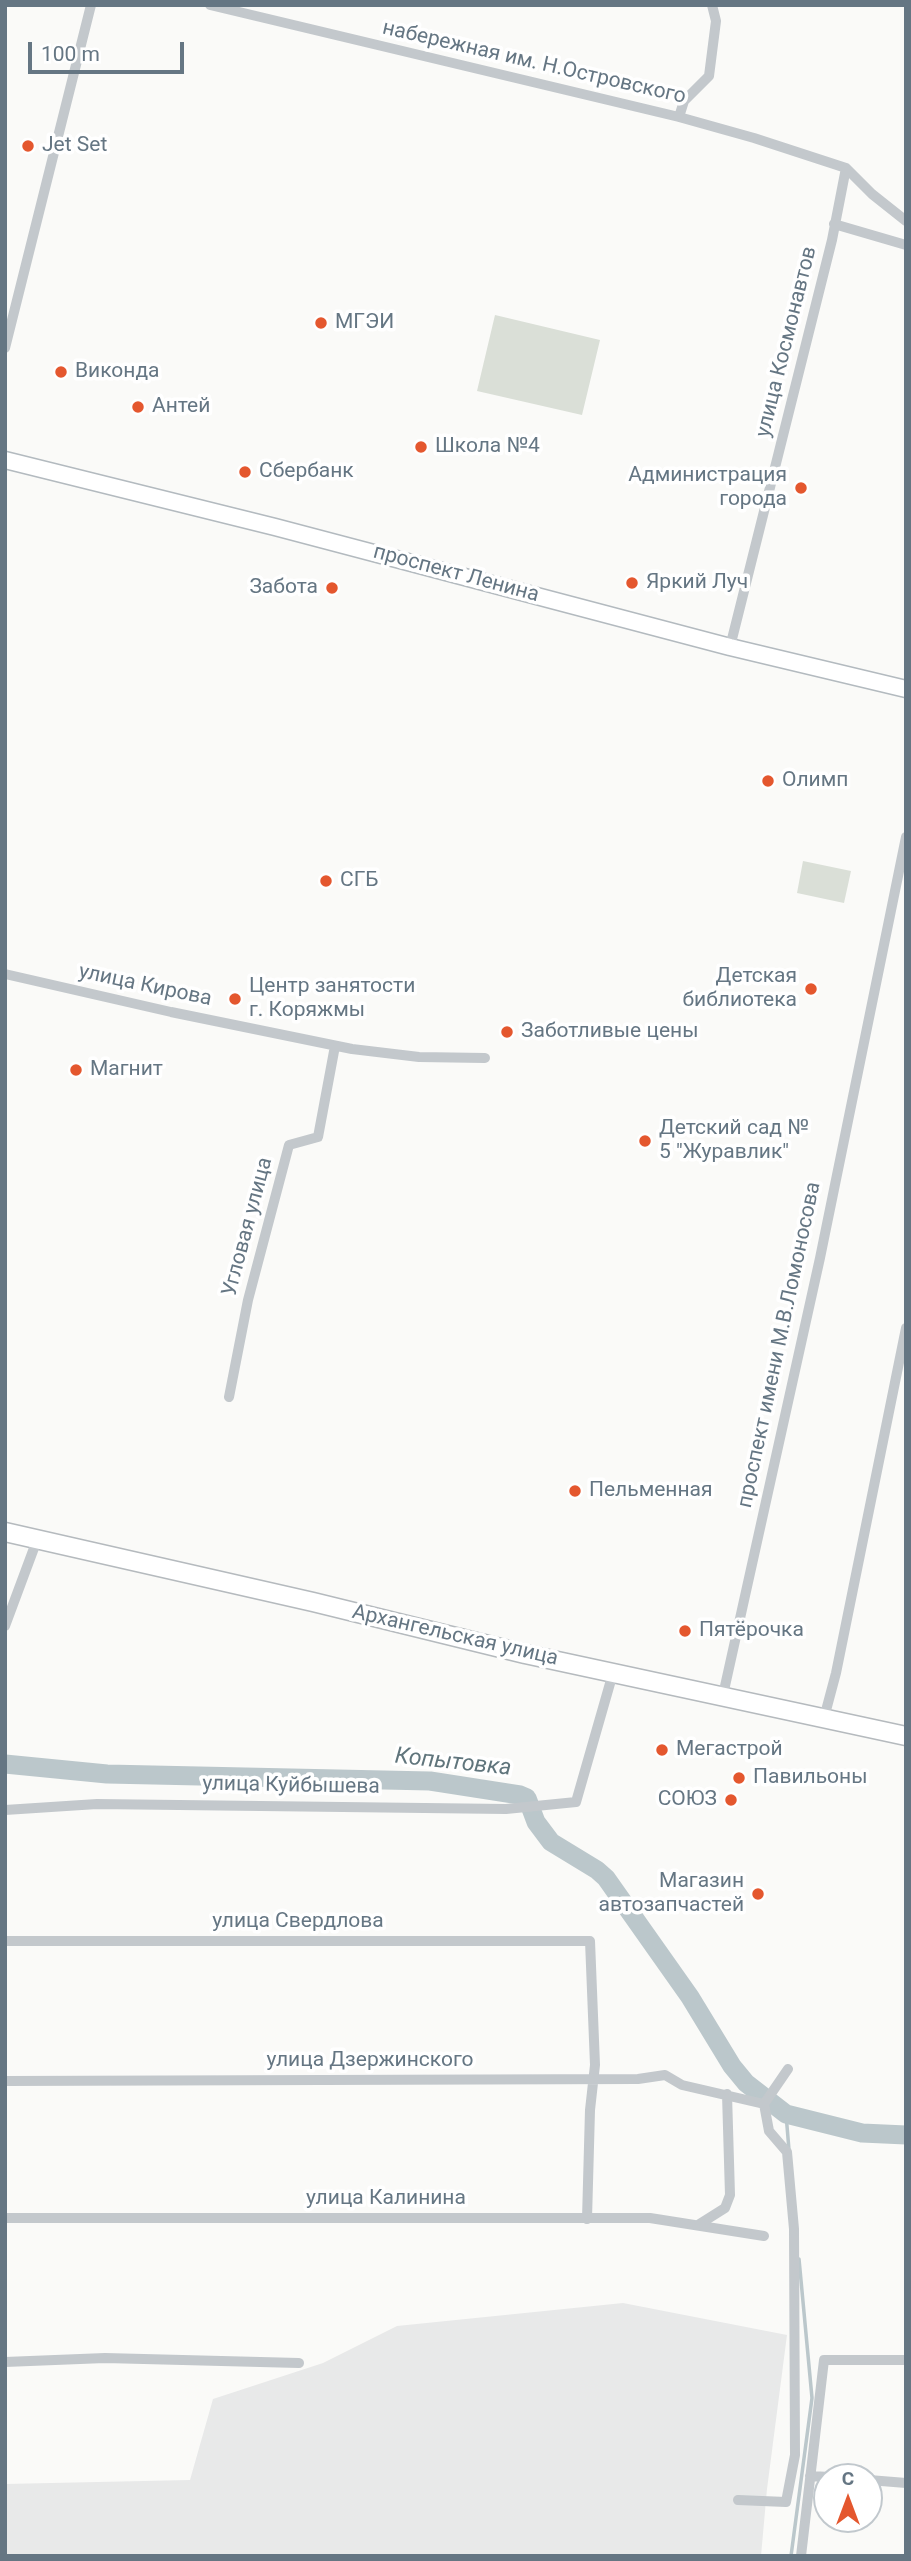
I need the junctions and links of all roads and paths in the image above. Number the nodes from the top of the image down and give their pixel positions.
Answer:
1 (91, 5) edge
2 (210, 5) edge
3 (712, 5) edge
4 (679, 117) junction
5 (846, 168) junction
6 (906, 221) edge
7 (834, 224) junction
8 (906, 245) edge
9 (5, 348) edge
10 (5, 460) edge
11 (730, 646) junction
12 (906, 689) edge
13 (906, 837) edge
14 (5, 974) edge
15 (335, 1046) junction
16 (485, 1058) dead end
17 (906, 1328) edge
18 (229, 1397) dead end
19 (5, 1532) edge
20 (37, 1540) junction
21 (5, 1626) edge
22 (612, 1673) junction
23 (723, 1695) junction
24 (824, 1718) junction
25 (906, 1736) edge
26 (5, 1810) edge
27 (5, 1941) edge
28 (788, 2069) dead end
29 (593, 2079) junction
30 (5, 2081) edge
31 (728, 2095) junction
32 (764, 2104) junction
33 (5, 2218) edge
34 (587, 2219) junction
35 (698, 2225) junction
36 (764, 2236) dead end
37 (906, 2360) edge
38 (5, 2362) edge
39 (299, 2363) dead end
40 (810, 2476) junction
41 (813, 2476) edge
42 (883, 2481) edge
43 (906, 2483) edge
44 (738, 2500) dead end
45 (801, 2556) edge

1 - 9 street
2 - 4 street, набережная им. Н.Островского
3 - 4 street
4 - 5 street, набережная им. Н.Островского
5 - 6 street
5 - 7 street, улица Космонавтов
7 - 8 street
7 - 11 street, улица Космонавтов
10 - 11 street, проспект Ленина
11 - 12 street, проспект Ленина
13 - 23 street, проспект имени М.В.Ломоносова
14 - 15 street, улица Кирова
15 - 16 street, улица Кирова
15 - 18 street, Угловая улица
17 - 24 street
19 - 20 main road, Архангельская улица
20 - 21 street
20 - 22 main road, Архангельская улица
22 - 23 main road, Архангельская улица
22 - 26 street, улица Куйбышева
23 - 24 main road, Архангельская улица
24 - 25 main road, Архангельская улица
27 - 29 street, улица Свердлова
28 - 32 street
29 - 30 street, улица Дзержинского
29 - 31 street, улица Дзержинского
29 - 34 street
31 - 32 street, улица Дзержинского
31 - 35 street
32 - 44 street
33 - 34 street, улица Калинина
34 - 35 street, улица Калинина
35 - 36 street, улица Калинина
37 - 40 street
38 - 39 street
40 - 41 street
40 - 45 street
42 - 43 street

